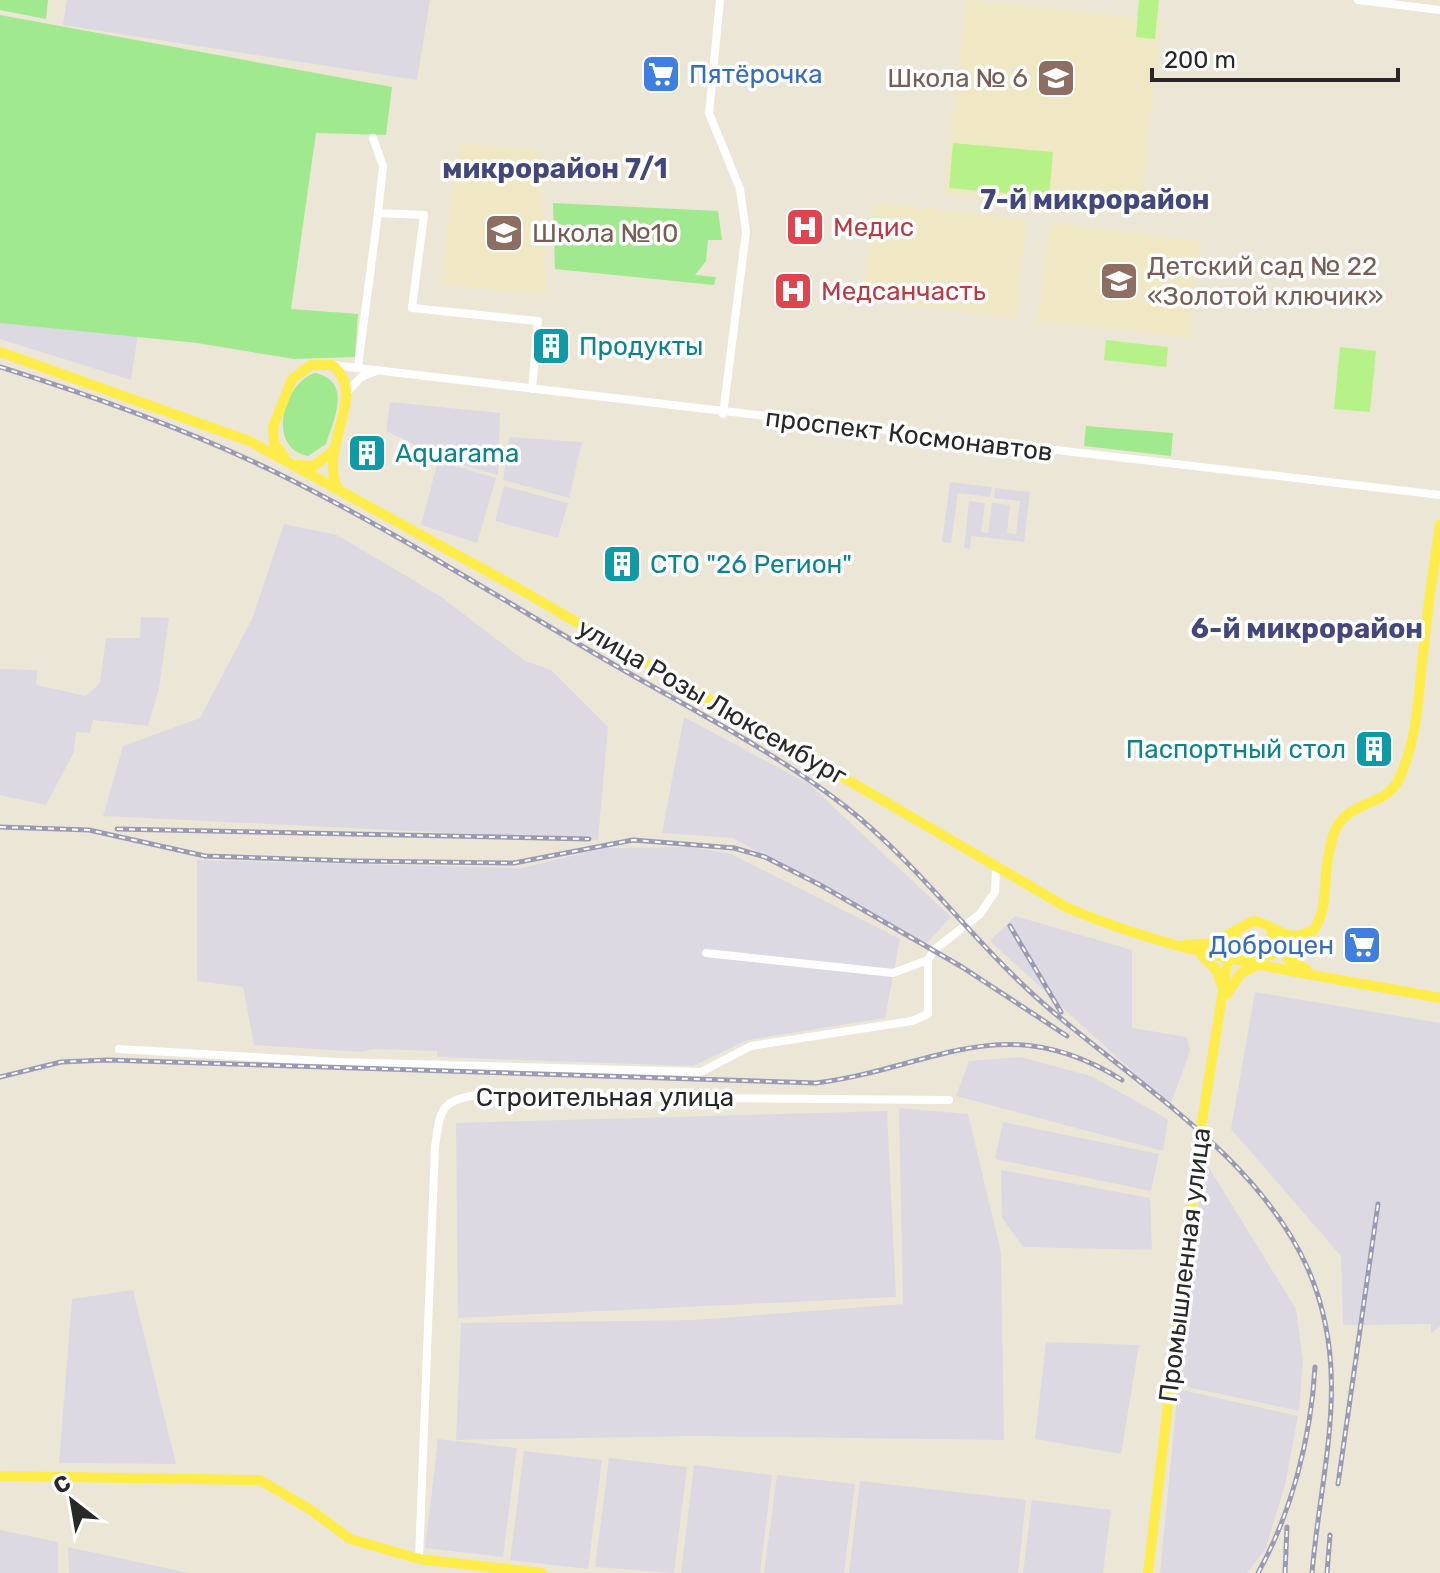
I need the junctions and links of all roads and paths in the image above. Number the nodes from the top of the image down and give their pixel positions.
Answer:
1 (720, 0) edge
2 (1358, 0) edge
3 (1440, 10) edge
4 (373, 138) dead end
5 (378, 213) junction
6 (0, 352) edge
7 (332, 365) junction
8 (358, 366) junction
9 (379, 370) junction
10 (532, 389) junction
11 (348, 391) junction
12 (723, 414) junction
13 (273, 427) junction
14 (249, 441) junction
15 (333, 451) junction
16 (291, 464) junction
17 (338, 489) junction
18 (1440, 495) edge
19 (1440, 524) edge
20 (996, 869) junction
21 (1316, 928) junction
22 (1239, 932) junction
23 (1273, 933) junction
24 (1179, 945) junction
25 (1281, 951) junction
26 (706, 953) dead end
27 (1197, 953) junction
28 (1228, 959) junction
29 (928, 960) junction
30 (1260, 961) junction
31 (1315, 974) junction
32 (1224, 996) junction
33 (1440, 998) edge
34 (119, 1049) dead end
35 (949, 1100) dead end
36 (0, 1476) edge
37 (419, 1559) junction
38 (418, 1573) edge
39 (542, 1573) edge
40 (1148, 1573) edge

1 - 12 street
2 - 3 street
4 - 5 street
5 - 8 street
5 - 10 street
6 - 14 main road, улица Розы Люксембург
7 - 8 street, проспект Космонавтов
7 - 11 main road
7 - 13 main road
8 - 9 street, проспект Космонавтов
9 - 10 street, проспект Космонавтов
9 - 11 street
10 - 12 street, проспект Космонавтов
11 - 15 main road
12 - 18 street, проспект Космонавтов
13 - 14 main road
13 - 16 main road
14 - 16 main road, улица Розы Люксембург
15 - 16 main road
15 - 17 main road
16 - 17 main road, улица Розы Люксембург
17 - 20 main road, улица Розы Люксембург
19 - 21 main road
20 - 24 main road, улица Розы Люксембург
20 - 29 street
21 - 23 main road
21 - 25 main road
22 - 23 main road
22 - 24 main road
22 - 28 main road, Промышленная улица
22 - 30 main road
23 - 25 main road
23 - 30 main road
24 - 27 main road, улица Розы Люксембург
25 - 30 main road
25 - 31 main road
26 - 29 street
27 - 28 main road, улица Розы Люксембург
27 - 32 main road
28 - 30 main road, улица Розы Люксембург
28 - 32 main road, Промышленная улица
29 - 34 street
30 - 31 main road, улица Розы Люксембург
30 - 32 main road
31 - 33 main road, улица Розы Люксембург
32 - 40 main road, Промышленная улица
35 - 37 street, Строительная улица
36 - 37 main road
37 - 38 main road, Строительная улица
37 - 39 main road

